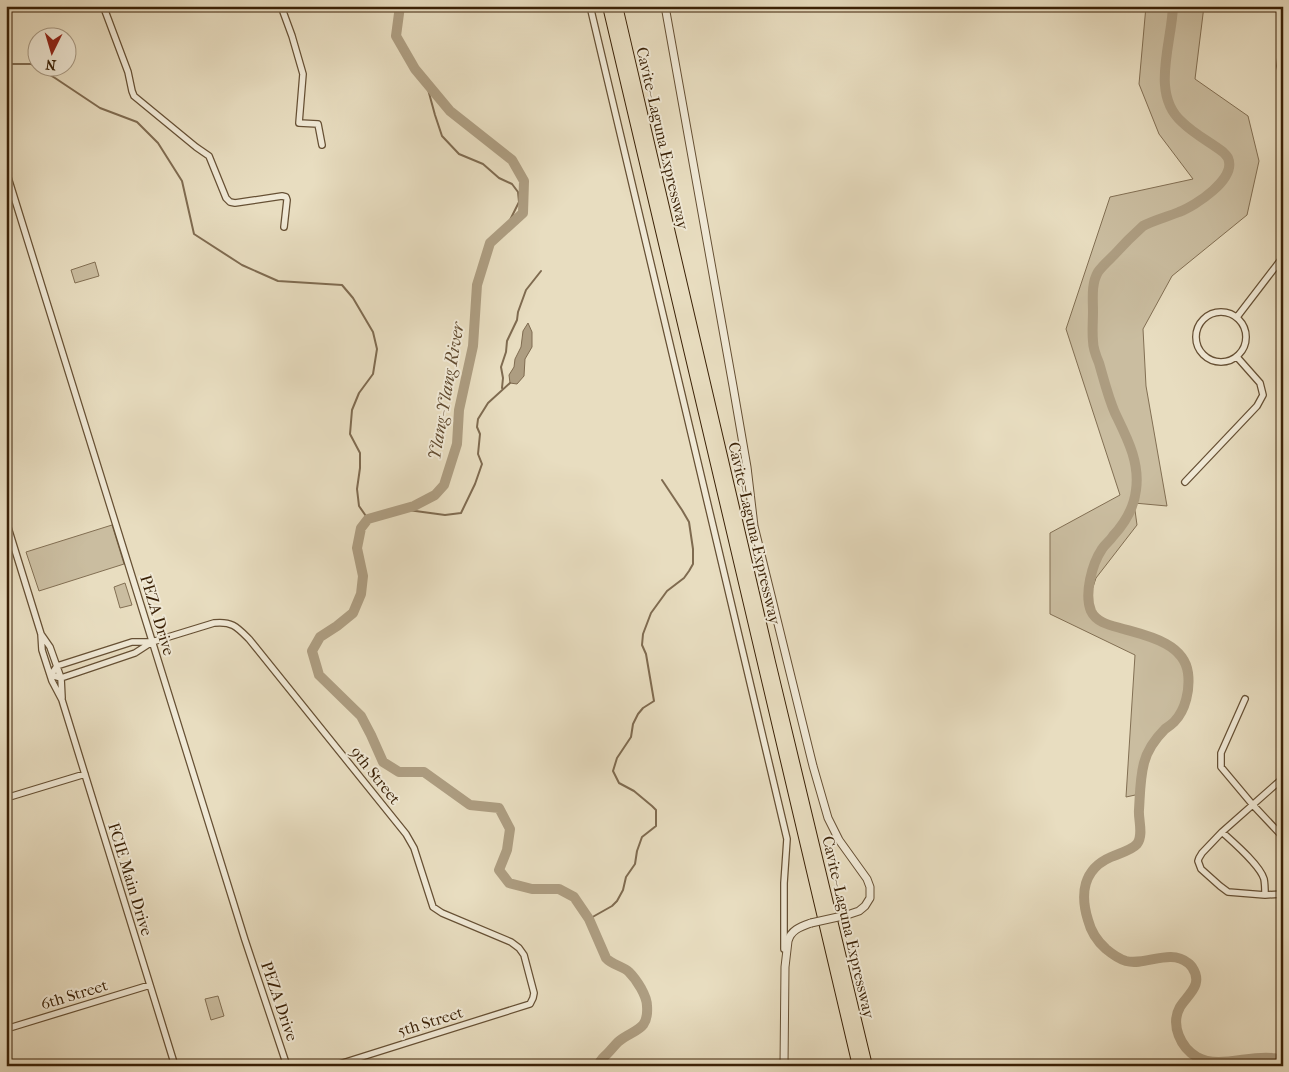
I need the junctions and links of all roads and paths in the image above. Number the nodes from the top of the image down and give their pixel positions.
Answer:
1 (100, 6) edge
2 (281, 6) edge
3 (590, 6) edge
4 (608, 6) edge
5 (617, 6) edge
6 (665, 6) edge
7 (1283, 42) edge
8 (1283, 78) edge
9 (322, 145) dead end
10 (6, 170) edge
11 (284, 227) dead end
12 (1283, 257) edge
13 (1237, 317) junction
14 (1237, 357) junction
15 (1185, 482) dead end
16 (6, 521) edge
17 (41, 634) junction
18 (152, 642) junction
19 (56, 666) junction
20 (51, 675) junction
21 (61, 678) junction
22 (1245, 699) dead end
23 (62, 700) junction
24 (85, 774) junction
25 (1283, 778) edge
26 (6, 798) edge
27 (1252, 804) junction
28 (1222, 832) junction
29 (1283, 837) edge
30 (1283, 894) edge
31 (1265, 895) junction
32 (785, 967) junction
33 (150, 985) junction
34 (533, 998) joint
35 (6, 1030) edge
36 (175, 1066) edge
37 (287, 1066) edge
38 (333, 1066) edge
39 (784, 1066) edge
40 (858, 1066) edge
41 (867, 1066) edge

1 - 11 street
2 - 9 street
3 - 32 street
4 - 40 highway, Cavite–Laguna Expressway
5 - 41 highway, Cavite–Laguna Expressway
6 - 32 street, bridge
7 - 8 street
10 - 18 street, PEZA Drive
12 - 13 street
13 - 14 street
13 - 14 street
14 - 15 street
16 - 17 street, FCIE Main Drive
17 - 19 street, FCIE Main Drive
17 - 20 street, FCIE Main Drive
18 - 19 street, 9th Street
18 - 21 street, 9th Street
18 - 34 street, 9th Street
18 - 37 street, PEZA Drive
19 - 20 street
19 - 21 street, FCIE Main Drive
20 - 21 street
20 - 23 street, FCIE Main Drive
21 - 23 street, FCIE Main Drive
22 - 27 street
23 - 24 street, FCIE Main Drive
24 - 26 street
24 - 33 street, FCIE Main Drive
25 - 27 street
27 - 28 street
27 - 29 street
28 - 31 street
28 - 31 street
30 - 31 street
32 - 39 street
33 - 35 street, 6th Street
33 - 36 street, FCIE Main Drive
34 - 38 street, 5th Street

